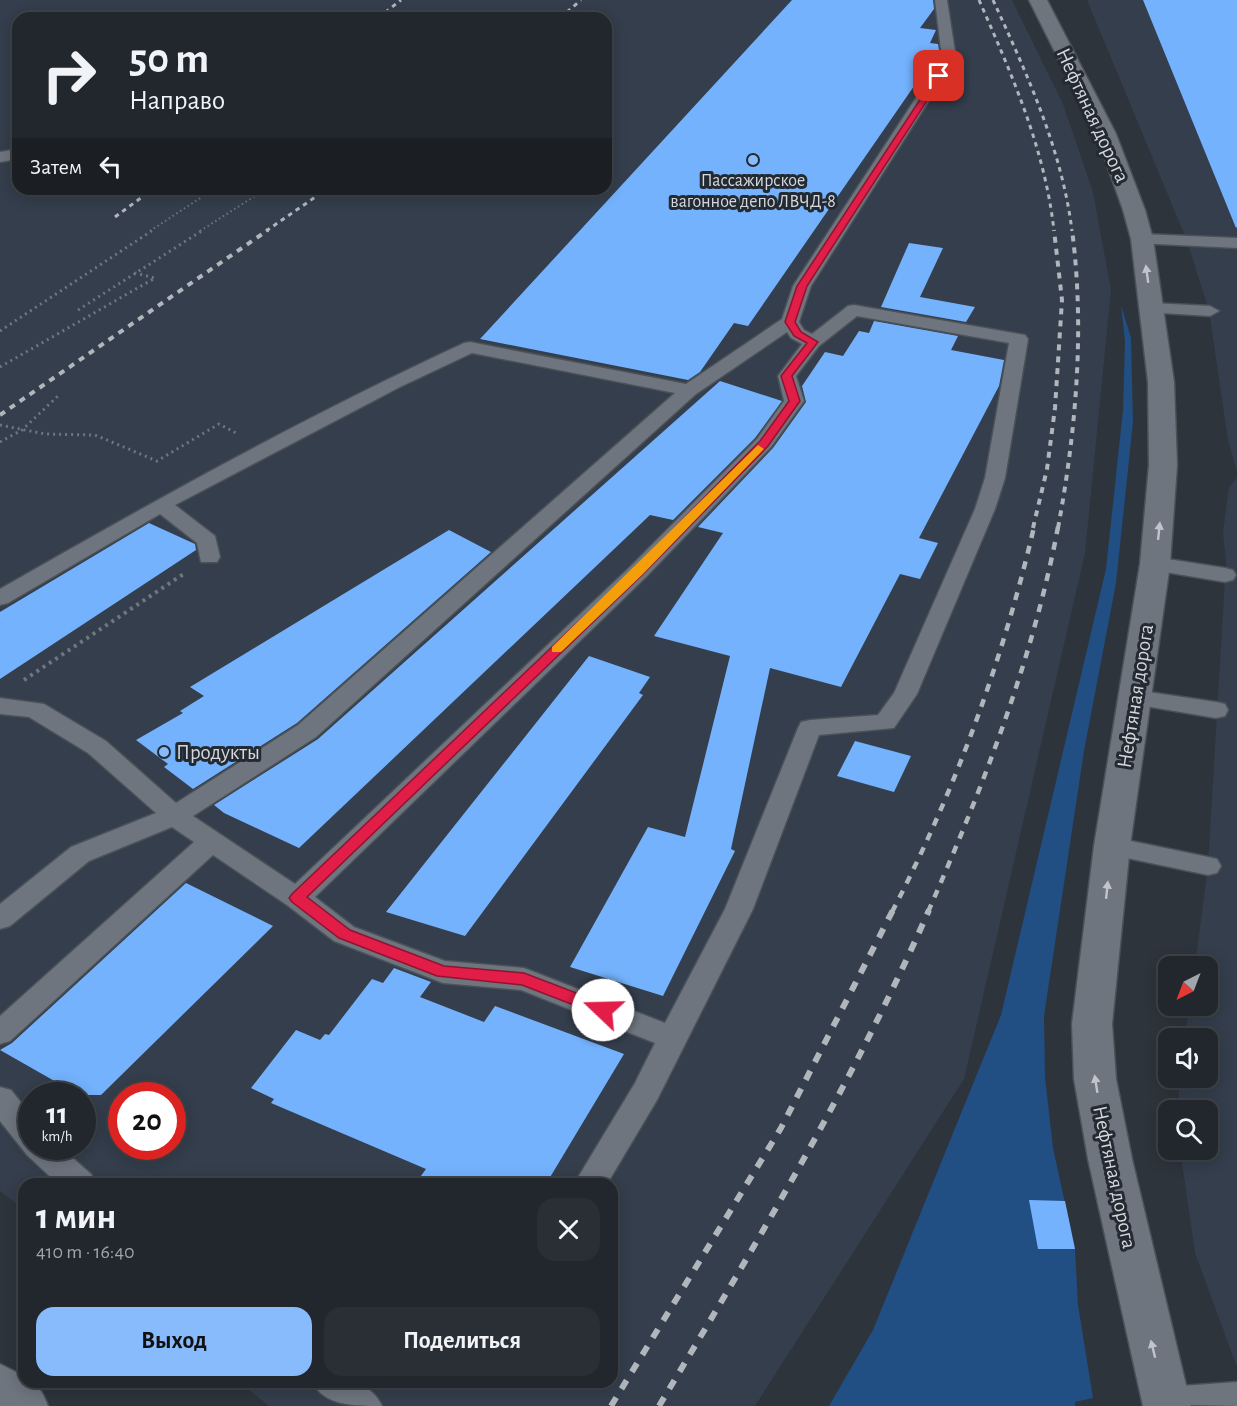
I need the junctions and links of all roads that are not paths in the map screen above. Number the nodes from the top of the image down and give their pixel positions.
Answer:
1 (941, 0) edge
2 (1038, 0) edge
3 (1142, 239) junction
4 (1237, 243) edge
5 (1152, 308) junction
6 (1209, 311) dead end
7 (790, 322) junction
8 (813, 342) junction
9 (689, 390) junction
10 (163, 506) junction
11 (209, 557) road end
12 (1155, 564) junction
13 (1225, 575) dead end
14 (0, 598) edge
15 (1135, 698) junction
16 (0, 706) edge
17 (1216, 710) dead end
18 (174, 816) junction
19 (210, 843) junction
20 (1112, 846) junction
21 (1208, 866) dead end
22 (297, 898) junction
23 (0, 919) edge
24 (0, 1033) edge
25 (672, 1038) junction
26 (0, 1099) edge
27 (18, 1122) edge
28 (53, 1160) edge
29 (73, 1178) edge
30 (594, 1178) edge
31 (0, 1386) edge
32 (338, 1388) edge
33 (1237, 1399) edge
34 (1167, 1405) edge
35 (24, 1406) edge
36 (364, 1406) edge

1 - 7 lane
2 - 3 street, Нефтяная дорога
3 - 4 lane
5 -> 3 street, Нефтяная дорога
5 - 6 lane
12 -> 5 street, Нефтяная дорога
7 - 8 lane
7 - 9 lane
8 - 22 lane
8 - 25 lane
9 - 10 lane
9 - 18 lane
10 - 11 lane
10 - 14 lane
12 - 13 lane
12 - 15 street, Нефтяная дорога
15 - 17 lane
15 - 20 street, Нефтяная дорога
16 - 18 lane
18 - 19 lane
18 - 23 lane
19 - 22 lane
19 - 24 lane
20 - 21 lane
34 -> 20 street, Нефтяная дорога
22 - 25 lane
25 - 30 lane
26 - 27 lane
28 - 29 lane
31 - 35 street
32 - 36 lane
33 - 34 lane

